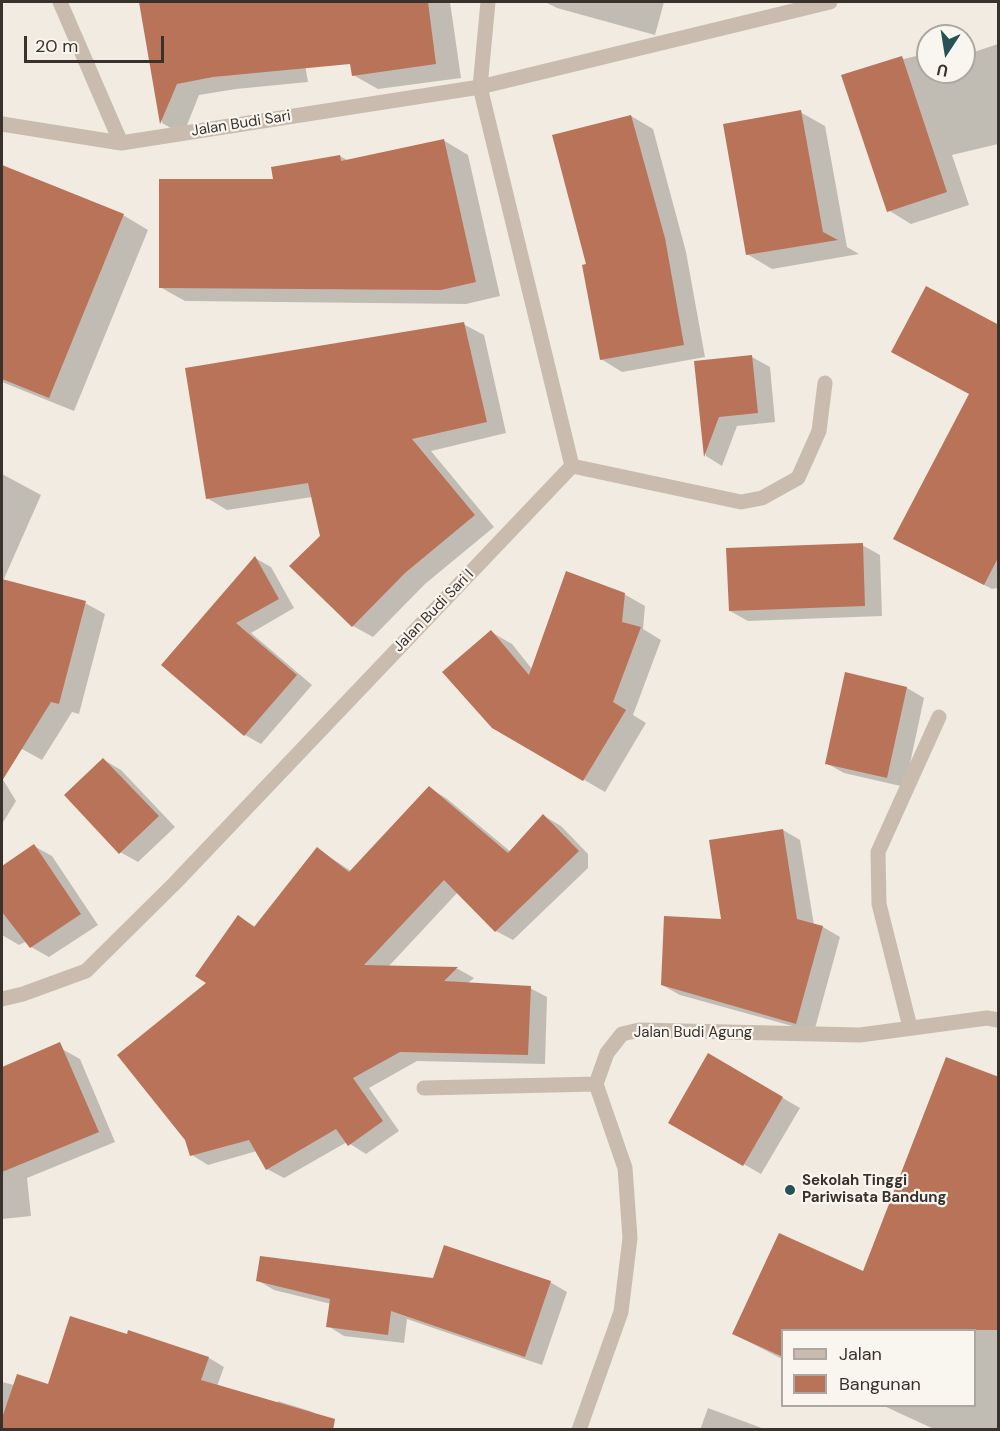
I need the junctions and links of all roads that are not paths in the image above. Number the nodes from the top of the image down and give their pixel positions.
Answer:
1 (60, 2) edge
2 (488, 2) edge
3 (830, 2) edge
4 (480, 87) junction
5 (2, 124) edge
6 (121, 143) junction
7 (825, 383) dead end
8 (572, 466) junction
9 (939, 717) dead end
10 (2, 999) edge
11 (999, 1020) edge
12 (910, 1027) junction
13 (596, 1084) junction
14 (424, 1088) dead end
15 (579, 1430) edge

1 - 6 street
2 - 4 street
3 - 4 street, Jalan Budi Sari
4 - 6 street, Jalan Budi Sari
4 - 8 street
5 - 6 street, Jalan Budi Sari
7 - 8 street
8 - 10 street, Jalan Budi Sari I
9 - 12 street
11 - 12 street, Jalan Budi Agung
12 - 13 street, Jalan Budi Agung
13 - 14 street
13 - 15 street

